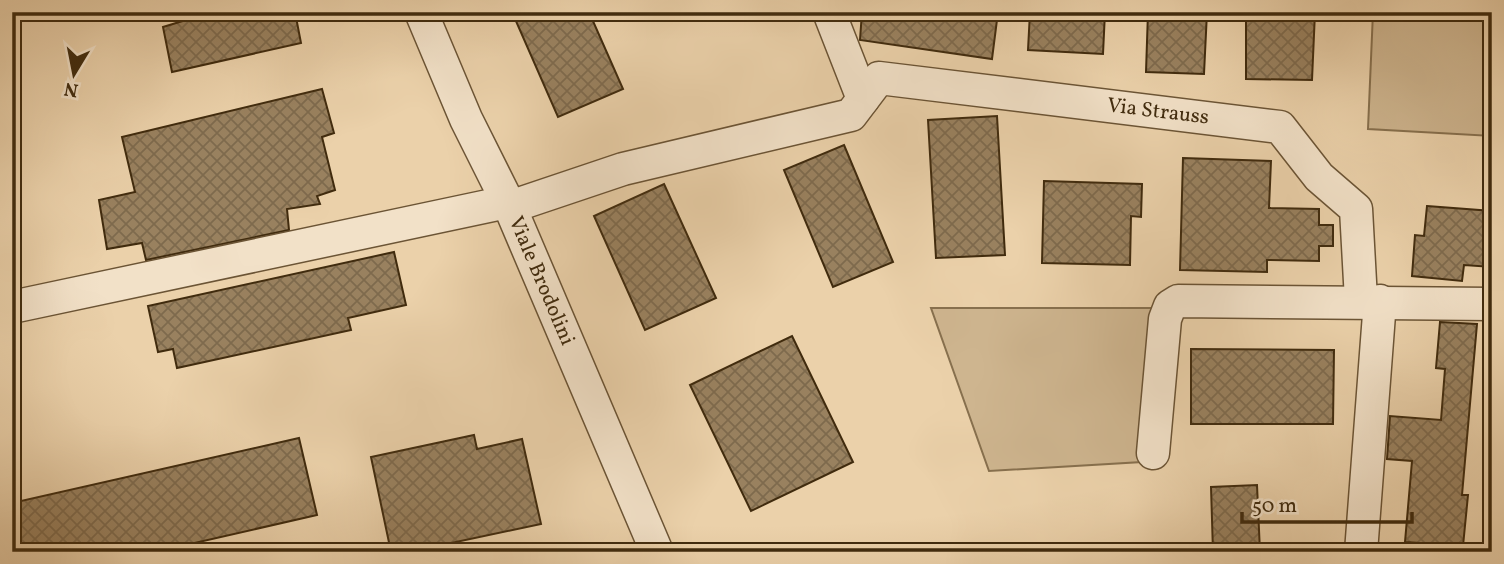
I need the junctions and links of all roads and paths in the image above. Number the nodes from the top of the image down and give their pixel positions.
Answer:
1 (421, 12) edge
2 (829, 12) edge
3 (857, 107) junction
4 (508, 205) junction
5 (1370, 301) junction
6 (1492, 304) edge
7 (12, 307) edge
8 (1153, 453) dead end
9 (657, 552) edge
10 (1361, 552) edge

1 - 4 street, Viale Brodolini
2 - 3 street
3 - 4 street
3 - 5 street, Via Strauss
4 - 7 street
4 - 9 street, Viale Brodolini
5 - 6 street
5 - 8 street
5 - 10 street, Via Strauss

